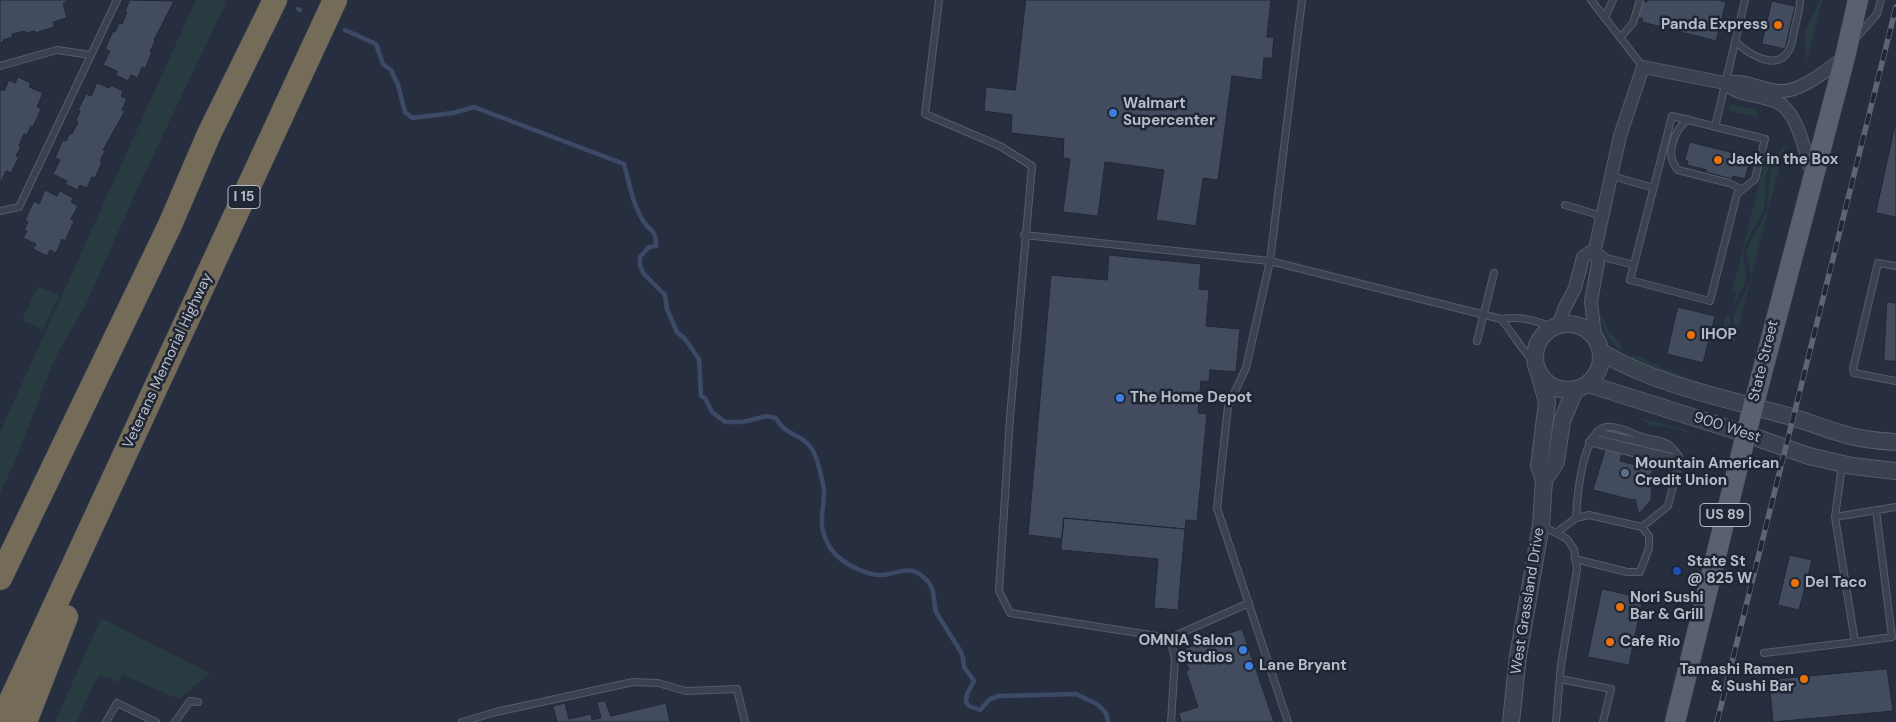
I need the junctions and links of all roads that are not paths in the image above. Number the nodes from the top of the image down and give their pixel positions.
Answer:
1 (117, 0) edge
2 (275, 0) edge
3 (335, 0) edge
4 (939, 0) edge
5 (1302, 0) edge
6 (1592, 0) edge
7 (1613, 0) edge
8 (1640, 0) edge
9 (1745, 0) edge
10 (1800, 0) edge
11 (1858, 0) edge
12 (1881, 0) edge
13 (1604, 17) junction
14 (1620, 38) junction
15 (1735, 41) junction
16 (1845, 53) junction
17 (91, 55) junction
18 (0, 66) edge
19 (1643, 67) junction
20 (1725, 83) junction
21 (1688, 120) junction
22 (1715, 127) junction
23 (1612, 176) junction
24 (1813, 177) junction
25 (1654, 188) junction
26 (1741, 189) junction
27 (1565, 205) dead end
28 (0, 211) edge
29 (1602, 216) junction
30 (1024, 235) junction
31 (1595, 249) junction
32 (1270, 261) junction
33 (1634, 265) junction
34 (1896, 266) edge
35 (1494, 274) dead end
36 (1484, 314) junction
37 (1501, 319) junction
38 (1556, 326) junction
39 (1595, 337) junction
40 (1477, 341) dead end
41 (1601, 352) junction
42 (1538, 368) junction
43 (1896, 381) edge
44 (1582, 387) junction
45 (152, 394) junction
46 (1753, 406) junction
47 (1746, 434) junction
48 (1593, 437) junction
49 (1896, 442) edge
50 (1678, 461) junction
51 (1843, 464) junction
52 (1896, 471) edge
53 (1544, 480) junction
54 (1896, 508) edge
55 (1876, 510) junction
56 (1835, 517) junction
57 (1576, 518) junction
58 (1541, 525) junction
59 (1642, 527) junction
60 (1556, 533) junction
61 (1575, 559) junction
62 (0, 576) edge
63 (1249, 603) junction
64 (1894, 637) edge
65 (1170, 638) junction
66 (1855, 642) junction
67 (1764, 653) dead end
68 (1560, 679) junction
69 (198, 702) dead end
70 (1, 722) edge
71 (25, 722) edge
72 (106, 722) edge
73 (156, 722) edge
74 (175, 722) edge
75 (462, 722) edge
76 (745, 722) edge
77 (1171, 722) edge
78 (1288, 722) edge
79 (1511, 722) edge
80 (1556, 722) edge
81 (1603, 722) edge
82 (1675, 722) edge

1 - 17 lane
2 - 62 highway
3 - 45 highway, Veterans Memorial Highway / I 15
4 - 30 lane
5 - 32 lane
6 - 13 lane
7 - 13 lane
8 - 14 lane
9 - 15 lane
10 - 15 lane
11 - 16 main road, State Street / US 89
12 - 16 lane
13 - 14 lane
14 - 19 lane
15 - 20 lane
16 - 20 street
16 - 24 main road, State Street / US 89
17 - 18 lane
17 - 28 lane
19 - 20 street
19 - 23 street
20 - 22 lane
20 - 24 street
21 - 22 lane
21 - 25 lane
21 - 26 lane
22 - 26 lane
23 - 25 lane
23 - 29 street
24 - 46 main road, State Street / US 89
25 - 33 lane
26 - 33 lane
27 - 29 lane
29 - 31 street
30 - 32 lane
30 - 65 lane
31 - 33 lane
31 - 38 street
31 - 39 street
32 - 36 lane
32 - 63 lane
34 - 43 lane
35 - 36 lane
36 - 37 lane
36 - 40 lane
37 - 38 lane
37 - 42 lane
38 - 39 street
38 - 42 street
39 - 41 street
41 - 44 street
41 - 46 street, 900 West
42 - 44 street
42 - 53 street, West Grassland Drive
44 - 47 street, 900 West
44 - 53 street, West Grassland Drive
45 - 70 highway, Veterans Memorial Highway / I 15
45 - 71 highway
46 - 47 main road, State Street / US 89
46 - 49 street, 900 West
47 - 51 street, 900 West
47 - 82 main road, State Street / US 89
48 - 50 lane
48 - 50 lane
48 - 57 lane
50 - 59 lane
51 - 52 street, 900 West
51 - 56 lane
53 - 58 street, West Grassland Drive
54 - 55 lane
55 - 56 lane
55 - 64 lane
56 - 66 lane
57 - 59 lane
57 - 60 lane
58 - 60 lane
58 - 79 street, West Grassland Drive
59 - 61 lane
60 - 61 lane
61 - 68 lane
63 - 65 lane
63 - 78 lane
64 - 66 lane
65 - 77 lane
66 - 67 lane
68 - 80 lane
68 - 81 lane
69 - 74 lane
72 - 73 lane
75 - 76 lane

